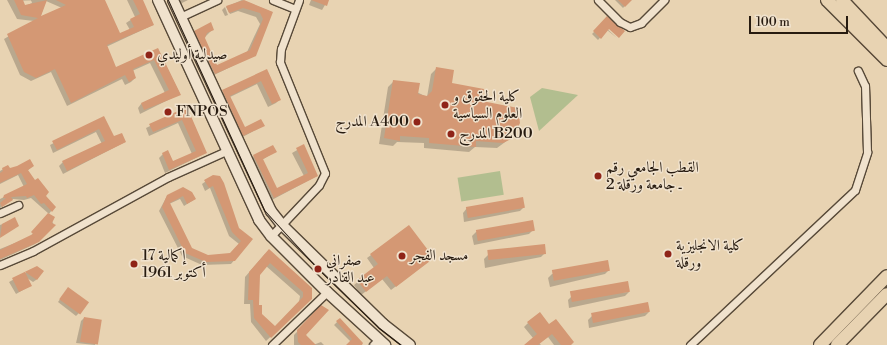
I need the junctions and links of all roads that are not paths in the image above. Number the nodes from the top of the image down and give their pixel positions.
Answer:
1 (158, 0) edge
2 (173, 0) edge
3 (217, 0) edge
4 (273, 0) edge
5 (299, 0) edge
6 (598, 0) edge
7 (664, 0) edge
8 (828, 0) edge
9 (842, 0) edge
10 (295, 9) junction
11 (850, 16) junction
12 (180, 17) junction
13 (887, 40) edge
14 (887, 48) edge
15 (887, 60) edge
16 (858, 70) dead end
17 (887, 70) edge
18 (226, 151) junction
19 (18, 204) dead end
20 (0, 213) edge
21 (282, 225) junction
22 (271, 236) junction
23 (0, 265) edge
24 (885, 278) edge
25 (327, 292) junction
26 (887, 294) edge
27 (378, 343) edge
28 (272, 345) edge
29 (410, 345) edge
30 (690, 345) edge
31 (820, 345) edge
32 (837, 345) edge

1 - 18 street
2 - 12 street
3 - 12 street
4 - 10 street
5 - 10 street
6 - 7 street
8 - 11 highway
9 - 11 highway
10 - 21 street
11 - 13 highway
11 - 14 highway
11 - 15 highway
11 - 17 highway
12 - 21 street
16 - 30 street
18 - 22 street
18 - 23 street
19 - 20 street
21 - 22 street
21 - 29 street
22 - 25 street
24 - 31 highway
25 - 27 street
25 - 28 street
26 - 32 highway

